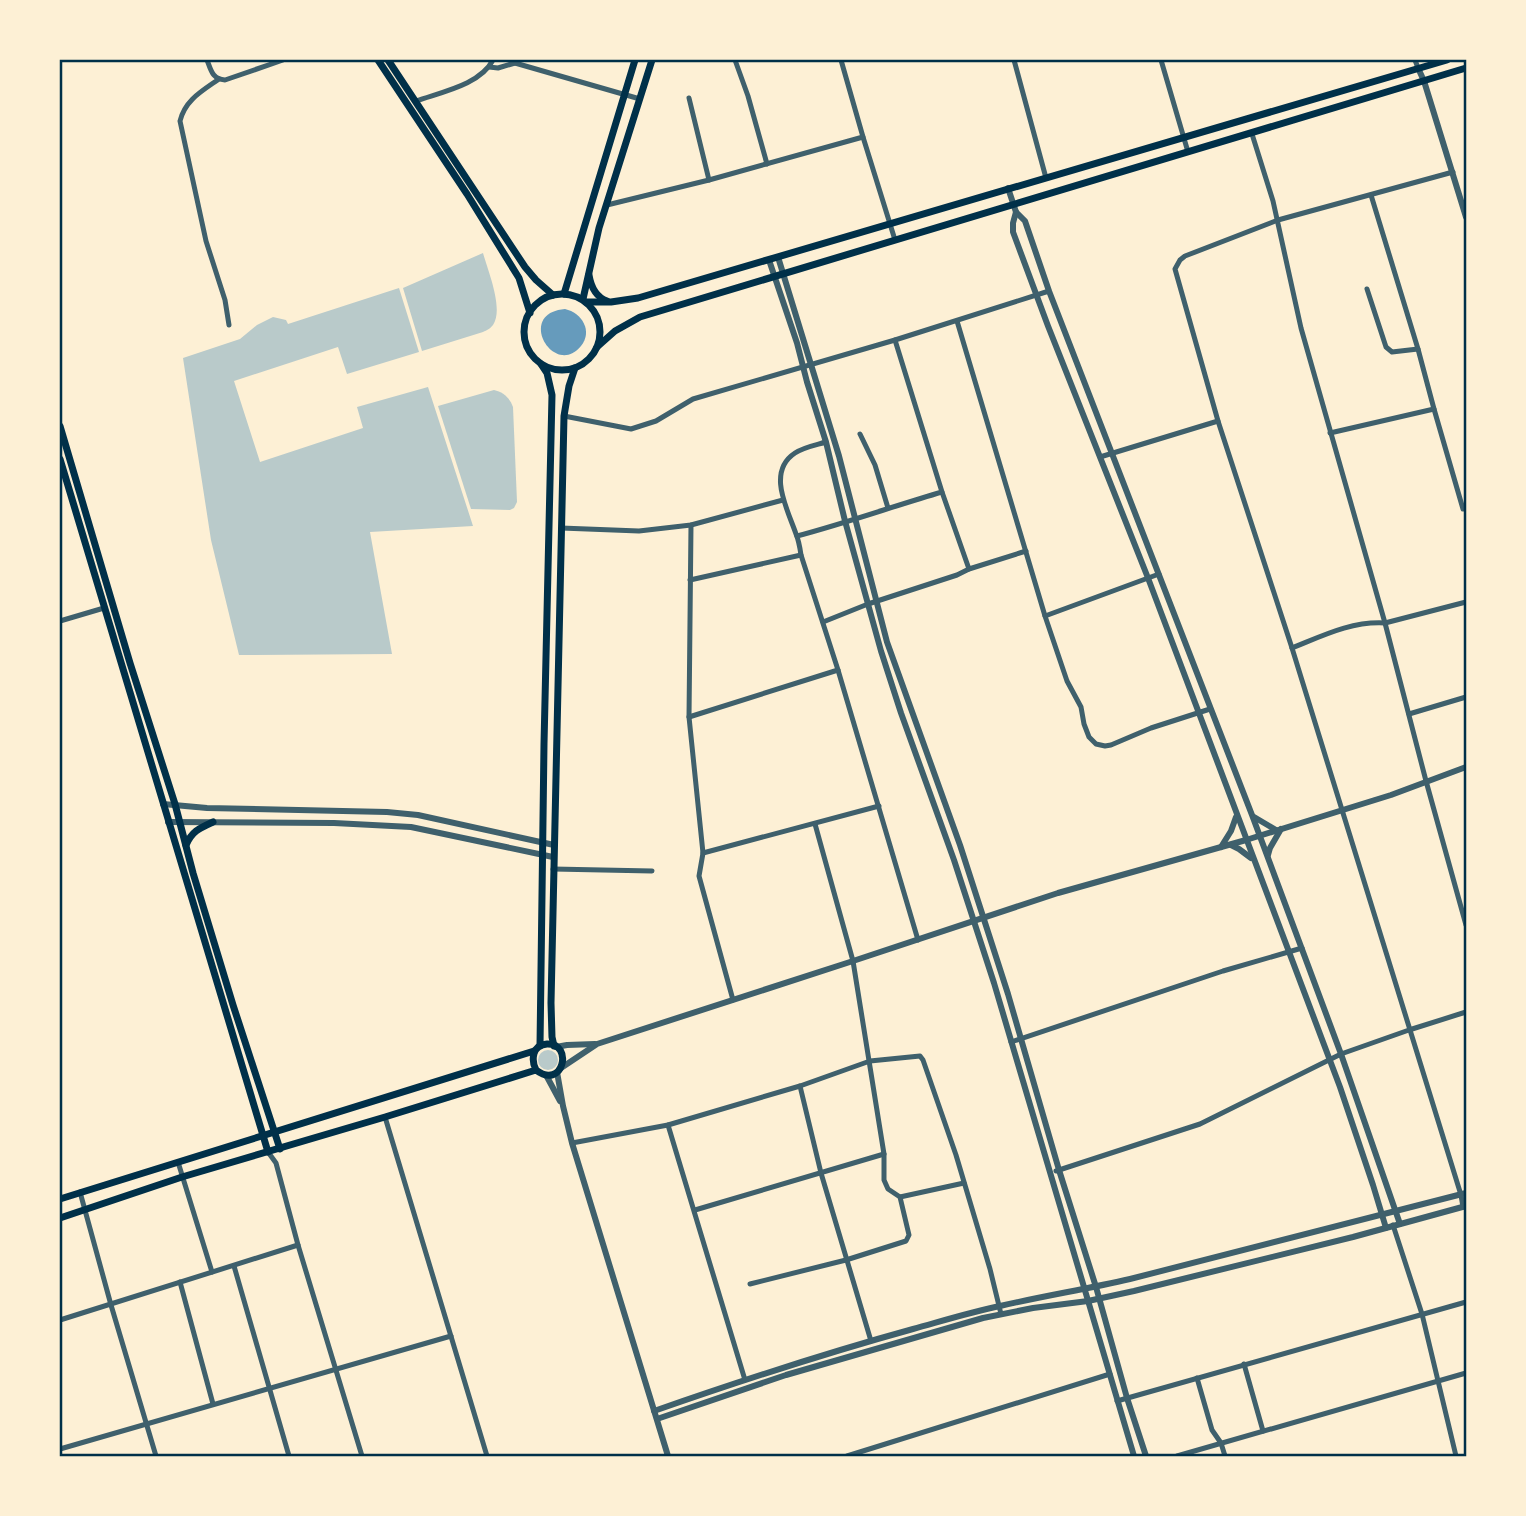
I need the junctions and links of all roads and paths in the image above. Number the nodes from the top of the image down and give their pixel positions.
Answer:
1 (207, 60) edge
2 (283, 60) edge
3 (378, 60) edge
4 (388, 60) edge
5 (493, 60) edge
6 (635, 60) edge
7 (652, 60) edge
8 (735, 60) edge
9 (841, 60) edge
10 (1014, 60) edge
11 (1161, 60) edge
12 (1447, 60) edge
13 (512, 61) edge
14 (1416, 64) edge
15 (489, 67) junction
16 (1466, 68) edge
17 (219, 79) junction
18 (1424, 80) junction
19 (625, 96) junction
20 (690, 98) dead end
21 (640, 99) junction
22 (416, 101) junction
23 (1252, 134) junction
24 (863, 137) junction
25 (1184, 137) junction
26 (1188, 152) junction
27 (767, 164) junction
28 (1452, 172) junction
29 (1046, 178) junction
30 (709, 180) junction
31 (1008, 188) junction
32 (1371, 195) junction
33 (1465, 204) edge
34 (607, 205) junction
35 (1015, 208) junction
36 (1466, 217) edge
37 (1278, 220) junction
38 (890, 224) junction
39 (895, 240) junction
40 (778, 257) junction
41 (769, 260) junction
42 (588, 272) junction
43 (784, 272) junction
44 (774, 275) junction
45 (1367, 289) dead end
46 (1049, 291) junction
47 (564, 294) junction
48 (553, 295) junction
49 (1036, 295) junction
50 (584, 301) junction
51 (611, 302) junction
52 (530, 313) junction
53 (957, 321) junction
54 (229, 325) dead end
55 (895, 340) junction
56 (597, 347) junction
57 (1418, 349) junction
58 (541, 364) junction
59 (813, 365) junction
60 (804, 367) junction
61 (575, 368) junction
62 (1434, 409) junction
63 (564, 416) junction
64 (1218, 421) junction
65 (60, 426) edge
66 (1330, 433) junction
67 (860, 434) dead end
68 (826, 442) junction
69 (1112, 453) junction
70 (1100, 457) junction
71 (60, 459) edge
72 (943, 492) junction
73 (783, 500) junction
74 (888, 508) junction
75 (1463, 509) dead end
76 (855, 518) junction
77 (845, 521) junction
78 (691, 525) junction
79 (561, 528) junction
80 (797, 536) junction
81 (1026, 551) junction
82 (802, 555) junction
83 (969, 569) junction
84 (1159, 574) junction
85 (1147, 578) junction
86 (690, 580) junction
87 (876, 601) junction
88 (1466, 601) edge
89 (868, 604) junction
90 (104, 608) junction
91 (1045, 616) junction
92 (60, 621) edge
93 (823, 622) junction
94 (1385, 623) junction
95 (1292, 648) junction
96 (838, 670) junction
97 (1466, 697) edge
98 (1210, 709) junction
99 (1198, 714) junction
100 (1409, 714) junction
101 (689, 717) junction
102 (1466, 767) edge
103 (1426, 781) junction
104 (163, 804) junction
105 (175, 804) junction
106 (879, 806) junction
107 (1342, 809) junction
108 (1237, 815) junction
109 (1252, 816) junction
110 (179, 821) junction
111 (168, 822) junction
112 (213, 822) junction
113 (815, 824) junction
114 (1279, 829) junction
115 (1259, 836) junction
116 (1246, 840) junction
117 (543, 842) junction
118 (554, 845) junction
119 (186, 846) junction
120 (1225, 846) junction
121 (703, 853) junction
122 (543, 855) junction
123 (553, 857) junction
124 (1267, 857) junction
125 (1254, 861) junction
126 (553, 869) junction
127 (652, 872) dead end
128 (983, 919) junction
129 (974, 921) junction
130 (1466, 925) edge
131 (918, 940) junction
132 (1302, 948) junction
133 (1289, 953) junction
134 (853, 961) junction
135 (733, 1000) junction
136 (1466, 1012) edge
137 (1409, 1030) junction
138 (1021, 1038) junction
139 (1011, 1042) junction
140 (597, 1044) junction
141 (555, 1046) junction
142 (537, 1049) junction
143 (1341, 1054) junction
144 (870, 1061) junction
145 (1328, 1061) junction
146 (536, 1070) junction
147 (559, 1070) junction
148 (546, 1075) junction
149 (800, 1086) junction
150 (563, 1106) junction
151 (386, 1117) junction
152 (668, 1125) junction
153 (275, 1133) junction
154 (262, 1136) junction
155 (572, 1143) junction
156 (280, 1149) junction
157 (268, 1152) junction
158 (884, 1154) junction
159 (178, 1162) junction
160 (276, 1163) junction
161 (1059, 1170) junction
162 (821, 1173) junction
163 (1049, 1173) junction
164 (182, 1177) junction
165 (964, 1184) junction
166 (80, 1192) junction
167 (1464, 1194) edge
168 (900, 1197) junction
169 (60, 1199) edge
170 (1465, 1207) edge
171 (84, 1210) junction
172 (695, 1210) junction
173 (1396, 1211) junction
174 (1382, 1215) junction
175 (60, 1218) edge
176 (1397, 1225) junction
177 (1385, 1228) junction
178 (298, 1245) junction
179 (1252, 1249) junction
180 (846, 1260) junction
181 (1255, 1261) junction
182 (234, 1266) junction
183 (212, 1272) junction
184 (180, 1282) junction
185 (750, 1284) dead end
186 (1096, 1287) junction
187 (1085, 1290) junction
188 (1098, 1298) junction
189 (1088, 1301) junction
190 (1466, 1302) edge
191 (111, 1305) junction
192 (1000, 1306) junction
193 (1001, 1314) junction
194 (1422, 1314) junction
195 (60, 1320) edge
196 (451, 1336) junction
197 (871, 1341) junction
198 (1244, 1364) junction
199 (336, 1369) junction
200 (1466, 1373) edge
201 (1110, 1374) junction
202 (1197, 1378) junction
203 (745, 1380) junction
204 (1437, 1381) junction
205 (268, 1388) junction
206 (1126, 1398) junction
207 (1117, 1401) junction
208 (213, 1404) junction
209 (654, 1411) junction
210 (657, 1419) junction
211 (146, 1423) junction
212 (1263, 1431) junction
213 (1221, 1443) junction
214 (60, 1449) edge
215 (156, 1457) edge
216 (289, 1457) edge
217 (362, 1457) edge
218 (487, 1457) edge
219 (668, 1457) edge
220 (847, 1457) edge
221 (1134, 1457) edge
222 (1146, 1457) edge
223 (1177, 1457) edge
224 (1225, 1457) edge
225 (1456, 1457) edge

1 - 17 street
2 - 17 street
3 - 52 main road
4 - 22 main road
5 - 15 street
6 - 19 main road
7 - 21 main road
8 - 27 street
9 - 24 street
10 - 29 street
11 - 25 street
12 - 14 main road
13 - 15 street
13 - 19 street
14 - 18 street
14 - 25 main road
15 - 22 street
16 - 18 main road
17 - 54 street
18 - 23 main road
18 - 28 street
19 - 21 street
19 - 47 main road
20 - 30 street
21 - 34 main road
22 - 48 main road
23 - 26 main road
23 - 37 street
24 - 27 street
24 - 38 street
25 - 26 street
25 - 29 main road
26 - 35 main road
27 - 30 street
28 - 32 street
28 - 33 street
29 - 31 main road
30 - 34 street
31 - 35 street
31 - 38 main road
32 - 37 street
32 - 57 street
33 - 36 street
34 - 42 main road
35 - 39 main road
35 - 46 street
35 - 49 street
37 - 64 street
37 - 66 street
38 - 39 street
38 - 40 main road
39 - 43 main road
40 - 41 main road
40 - 43 street
41 - 44 street
41 - 51 main road
42 - 50 main road
42 - 51 main road
43 - 44 main road
43 - 59 street
44 - 56 main road
44 - 60 street
45 - 57 street
46 - 49 street
46 - 69 street
47 - 48 main road
47 - 50 main road
48 - 52 main road
49 - 53 street
49 - 70 street
50 - 51 main road
50 - 56 main road
52 - 58 main road
53 - 55 street
53 - 81 street
55 - 59 street
55 - 72 street
56 - 61 main road
57 - 62 street
58 - 61 main road
58 - 117 main road
59 - 60 street
59 - 76 street
60 - 63 street
60 - 68 street
61 - 63 main road
62 - 66 street
62 - 75 street
63 - 79 main road
64 - 69 street
64 - 95 street
65 - 105 main road
66 - 94 street
67 - 74 street
68 - 73 street
68 - 77 street
69 - 70 street
69 - 84 street
70 - 85 street
71 - 90 main road
72 - 74 street
72 - 83 street
73 - 78 street
73 - 80 street
74 - 76 street
76 - 77 street
76 - 87 street
77 - 80 street
77 - 89 street
78 - 79 street
78 - 86 street
79 - 118 main road
80 - 82 street
81 - 83 street
81 - 91 street
82 - 86 street
82 - 93 street
83 - 87 street
84 - 85 street
84 - 98 street
85 - 91 street
85 - 99 street
86 - 101 street
87 - 89 street
87 - 128 street
88 - 94 street
89 - 93 street
89 - 129 street
90 - 92 street
90 - 104 main road
91 - 99 street
93 - 96 street
94 - 95 street
94 - 100 street
95 - 107 street
96 - 101 street
96 - 106 street
97 - 100 street
98 - 99 street
98 - 109 street
99 - 108 street
100 - 103 street
101 - 121 street
102 - 103 street
103 - 107 street
103 - 130 street
104 - 105 street
104 - 111 main road
105 - 110 main road
105 - 117 street
106 - 113 street
106 - 131 street
107 - 114 street
107 - 137 street
108 - 116 street
108 - 120 street
109 - 114 street
109 - 115 street
110 - 111 street
110 - 112 street
110 - 119 main road
111 - 154 main road
112 - 119 main road
112 - 122 street
113 - 121 street
113 - 134 street
114 - 115 street
114 - 124 street
115 - 116 street
115 - 124 street
116 - 120 street
116 - 125 street
117 - 118 street
117 - 122 main road
118 - 123 main road
119 - 153 main road
120 - 125 street
120 - 128 street
121 - 135 street
122 - 123 street
122 - 142 main road
123 - 126 main road
124 - 132 street
125 - 133 street
126 - 127 street
126 - 141 main road
128 - 129 street
128 - 138 street
129 - 131 street
129 - 139 street
131 - 134 street
132 - 133 street
132 - 143 street
133 - 138 street
133 - 145 street
134 - 135 street
134 - 144 street
135 - 140 street
136 - 137 street
137 - 143 street
137 - 167 street
138 - 139 street
138 - 161 street
139 - 163 street
140 - 141 street
140 - 147 street
141 - 142 main road
141 - 147 main road
142 - 146 main road
142 - 153 main road
143 - 145 street
143 - 173 street
144 - 149 street
144 - 158 street
144 - 165 street
145 - 161 street
145 - 174 street
146 - 148 main road
146 - 151 main road
147 - 148 main road
147 - 150 street
148 - 150 street
149 - 152 street
149 - 162 street
150 - 155 street
151 - 156 main road
151 - 196 street
152 - 155 street
152 - 172 street
153 - 154 main road
153 - 156 main road
154 - 157 main road
154 - 159 main road
155 - 209 street
156 - 157 main road
156 - 160 street
157 - 160 street
157 - 164 main road
158 - 162 street
158 - 168 street
159 - 164 street
159 - 166 main road
160 - 178 street
161 - 163 street
161 - 186 street
162 - 172 street
162 - 180 street
163 - 187 street
164 - 171 main road
164 - 183 street
165 - 168 street
165 - 192 street
166 - 169 main road
166 - 171 street
167 - 170 street
167 - 173 street
168 - 180 street
170 - 176 street
171 - 175 main road
171 - 191 street
172 - 203 street
173 - 174 street
173 - 176 street
174 - 177 street
174 - 179 street
176 - 177 street
176 - 194 street
177 - 181 street
178 - 182 street
178 - 199 street
179 - 181 street
179 - 186 street
180 - 185 street
180 - 197 street
181 - 188 street
182 - 183 street
182 - 205 street
183 - 184 street
184 - 191 street
184 - 208 street
186 - 187 street
186 - 188 street
187 - 189 street
187 - 192 street
188 - 189 street
188 - 206 street
189 - 193 street
189 - 201 street
190 - 194 street
191 - 195 street
191 - 211 street
192 - 193 street
192 - 197 street
193 - 210 street
194 - 198 street
194 - 204 street
196 - 199 street
196 - 218 street
197 - 203 street
198 - 202 street
198 - 212 street
199 - 205 street
199 - 217 street
200 - 204 street
201 - 207 street
201 - 220 street
202 - 206 street
202 - 213 street
203 - 209 street
204 - 212 street
204 - 225 street
205 - 208 street
205 - 216 street
206 - 207 street
206 - 222 street
207 - 221 street
208 - 211 street
209 - 210 street
210 - 219 street
211 - 214 street
211 - 215 street
212 - 213 street
213 - 223 street
213 - 224 street

